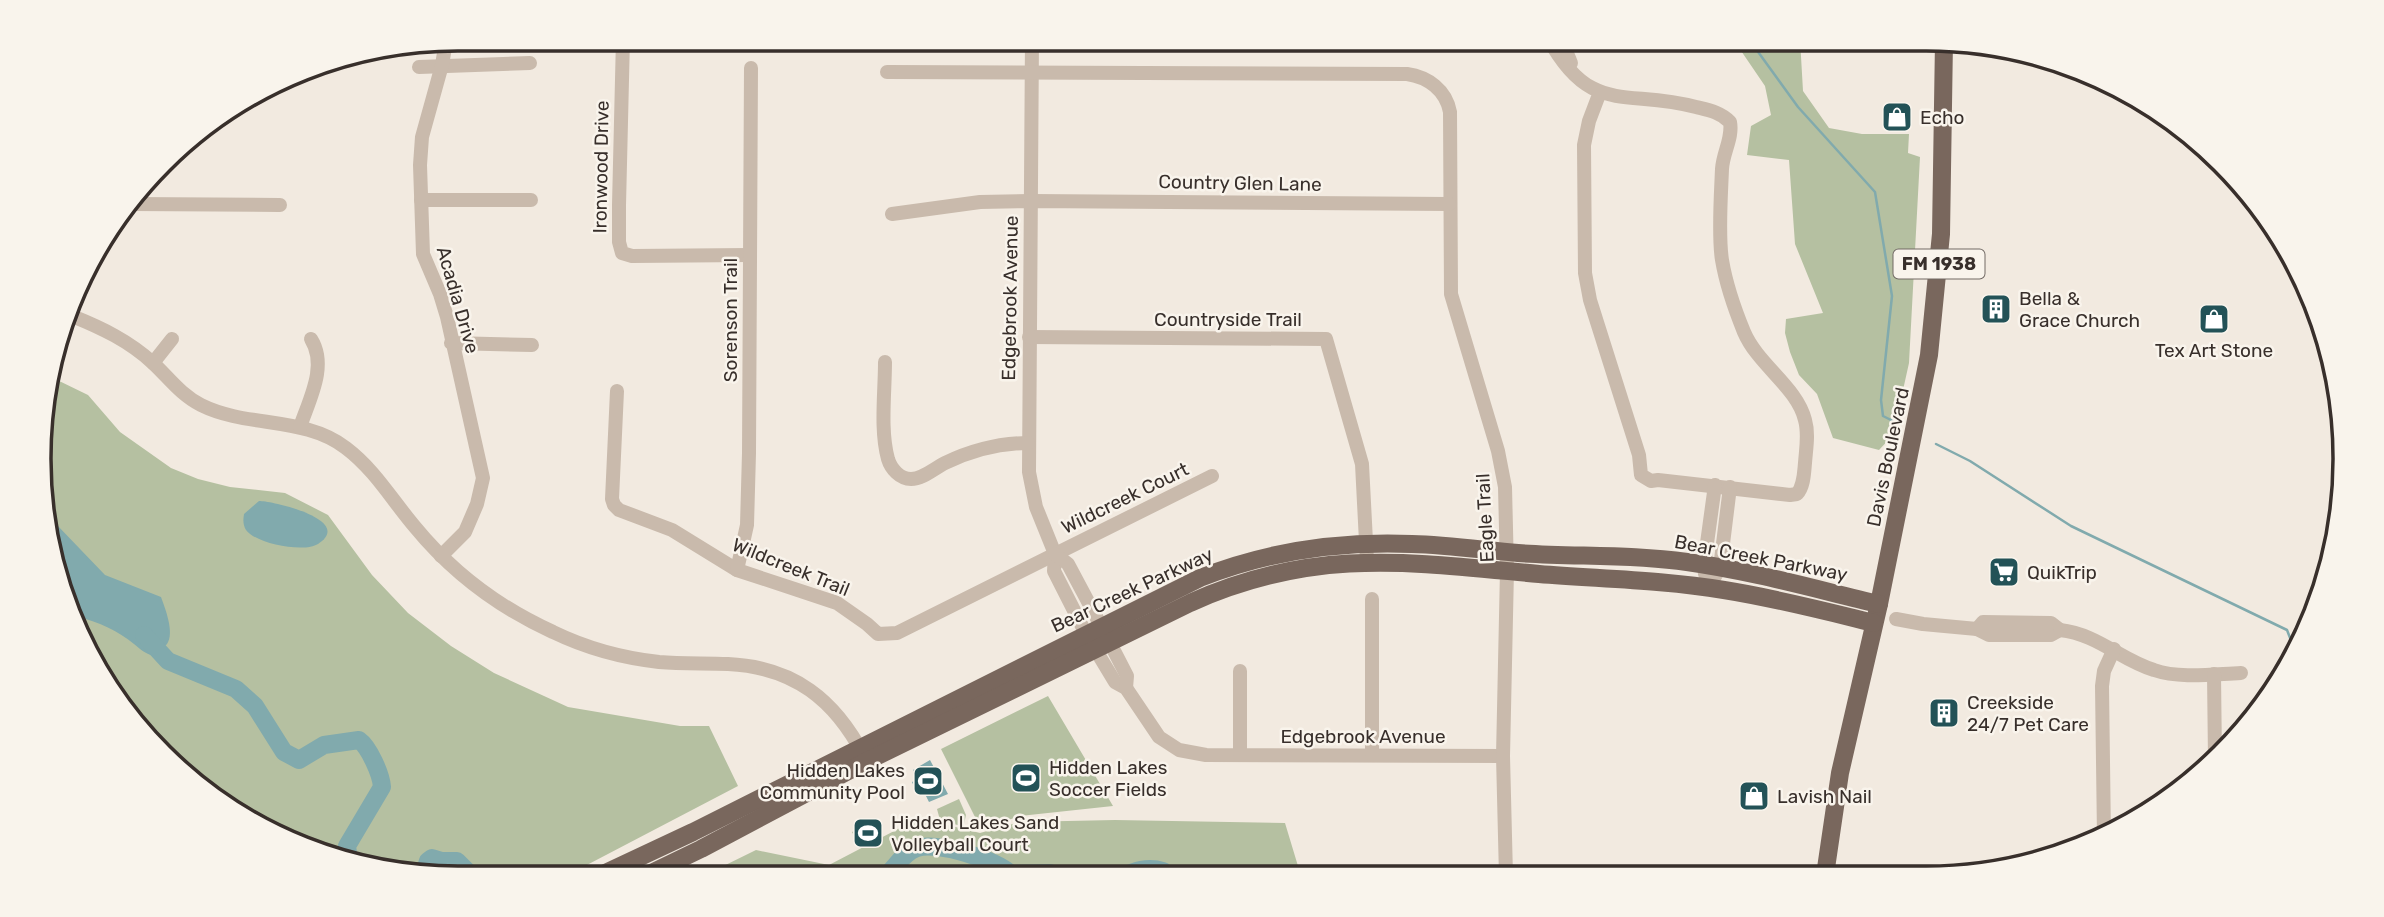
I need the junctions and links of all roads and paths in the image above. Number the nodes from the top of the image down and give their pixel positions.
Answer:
1 (623, 51) edge
2 (1032, 51) edge
3 (1555, 51) edge
4 (1566, 51) edge
5 (444, 52) edge
6 (1944, 52) edge
7 (530, 63) dead end
8 (442, 65) junction
9 (419, 67) dead end
10 (751, 68) dead end
11 (1031, 71) junction
12 (887, 72) dead end
13 (1595, 89) junction
14 (421, 200) junction
15 (531, 200) dead end
16 (1031, 201) junction
17 (140, 204) edge
18 (1450, 204) junction
19 (280, 205) dead end
20 (892, 214) dead end
21 (749, 255) junction
22 (76, 318) edge
23 (1029, 337) junction
24 (172, 339) dead end
25 (310, 339) dead end
26 (451, 343) junction
27 (531, 345) dead end
28 (885, 362) dead end
29 (153, 363) junction
30 (617, 391) dead end
31 (300, 428) junction
32 (1028, 443) junction
33 (1212, 477) dead end
34 (1715, 485) junction
35 (1730, 486) junction
36 (1367, 552) junction
37 (1055, 554) junction
38 (441, 556) junction
39 (1506, 561) junction
40 (1712, 566) junction
41 (737, 570) junction
42 (1708, 587) junction
43 (1372, 599) dead end
44 (1879, 604) junction
45 (1896, 619) junction
46 (1874, 623) junction
47 (1098, 637) junction
48 (2114, 649) junction
49 (1240, 671) dead end
50 (2241, 673) dead end
51 (2214, 674) junction
52 (2215, 746) edge
53 (863, 754) junction
54 (1372, 754) junction
55 (1240, 755) junction
56 (1503, 756) junction
57 (2104, 825) edge
58 (621, 866) edge
59 (665, 866) edge
60 (1506, 866) edge
61 (1826, 866) edge

1 - 21 street, Ironwood Drive
2 - 11 street, Edgebrook Avenue
3 - 13 street
4 - 13 street
5 - 8 street, Acadia Drive
6 - 44 main road, Davis Boulevard / FM 1938
7 - 8 street
8 - 9 street
8 - 14 street, Acadia Drive
10 - 21 street, Sorenson Trail
11 - 12 street
11 - 16 street, Edgebrook Avenue
11 - 18 street, Eagle Trail
13 - 34 street
13 - 35 street
14 - 15 street
14 - 26 street, Acadia Drive
16 - 18 street, Country Glen Lane
16 - 20 street, Country Glen Lane
16 - 23 street, Edgebrook Avenue
17 - 19 street
18 - 39 street, Eagle Trail
21 - 41 street, Sorenson Trail
22 - 29 street
23 - 32 street, Edgebrook Avenue
23 - 36 street, Countryside Trail
24 - 29 street
25 - 31 street
26 - 27 street
26 - 38 street, Acadia Drive
28 - 32 street
29 - 31 street
30 - 41 street, Wildcreek Trail
31 - 38 street
32 - 37 street, Edgebrook Avenue
33 - 37 street, Wildcreek Court
34 - 35 street
34 - 40 street
35 - 40 street
36 - 39 main road, Bear Creek Parkway
36 - 47 main road, Bear Creek Parkway
37 - 41 street, Wildcreek Trail
37 - 47 street, Edgebrook Avenue
38 - 53 street
39 - 40 main road, Bear Creek Parkway
39 - 42 main road, Bear Creek Parkway
39 - 56 street, Eagle Trail
40 - 42 street
40 - 44 main road, Bear Creek Parkway
42 - 46 main road, Bear Creek Parkway
43 - 54 street
44 - 45 street, Bear Creek Parkway
44 - 46 main road, Davis Boulevard / FM 1938
45 - 46 street, Bear Creek Parkway
45 - 48 street, Bear Creek Parkway
46 - 61 main road, Davis Boulevard / FM 1938
47 - 53 main road, Bear Creek Parkway
47 - 55 street, Edgebrook Avenue
48 - 51 street, Bear Creek Parkway
48 - 57 street
49 - 55 street
50 - 51 street, Bear Creek Parkway
51 - 52 street
53 - 58 main road, Bear Creek Parkway
53 - 59 main road, Bear Creek Parkway
54 - 55 street, Edgebrook Avenue
54 - 56 street, Edgebrook Avenue
56 - 60 street, Eagle Trail

